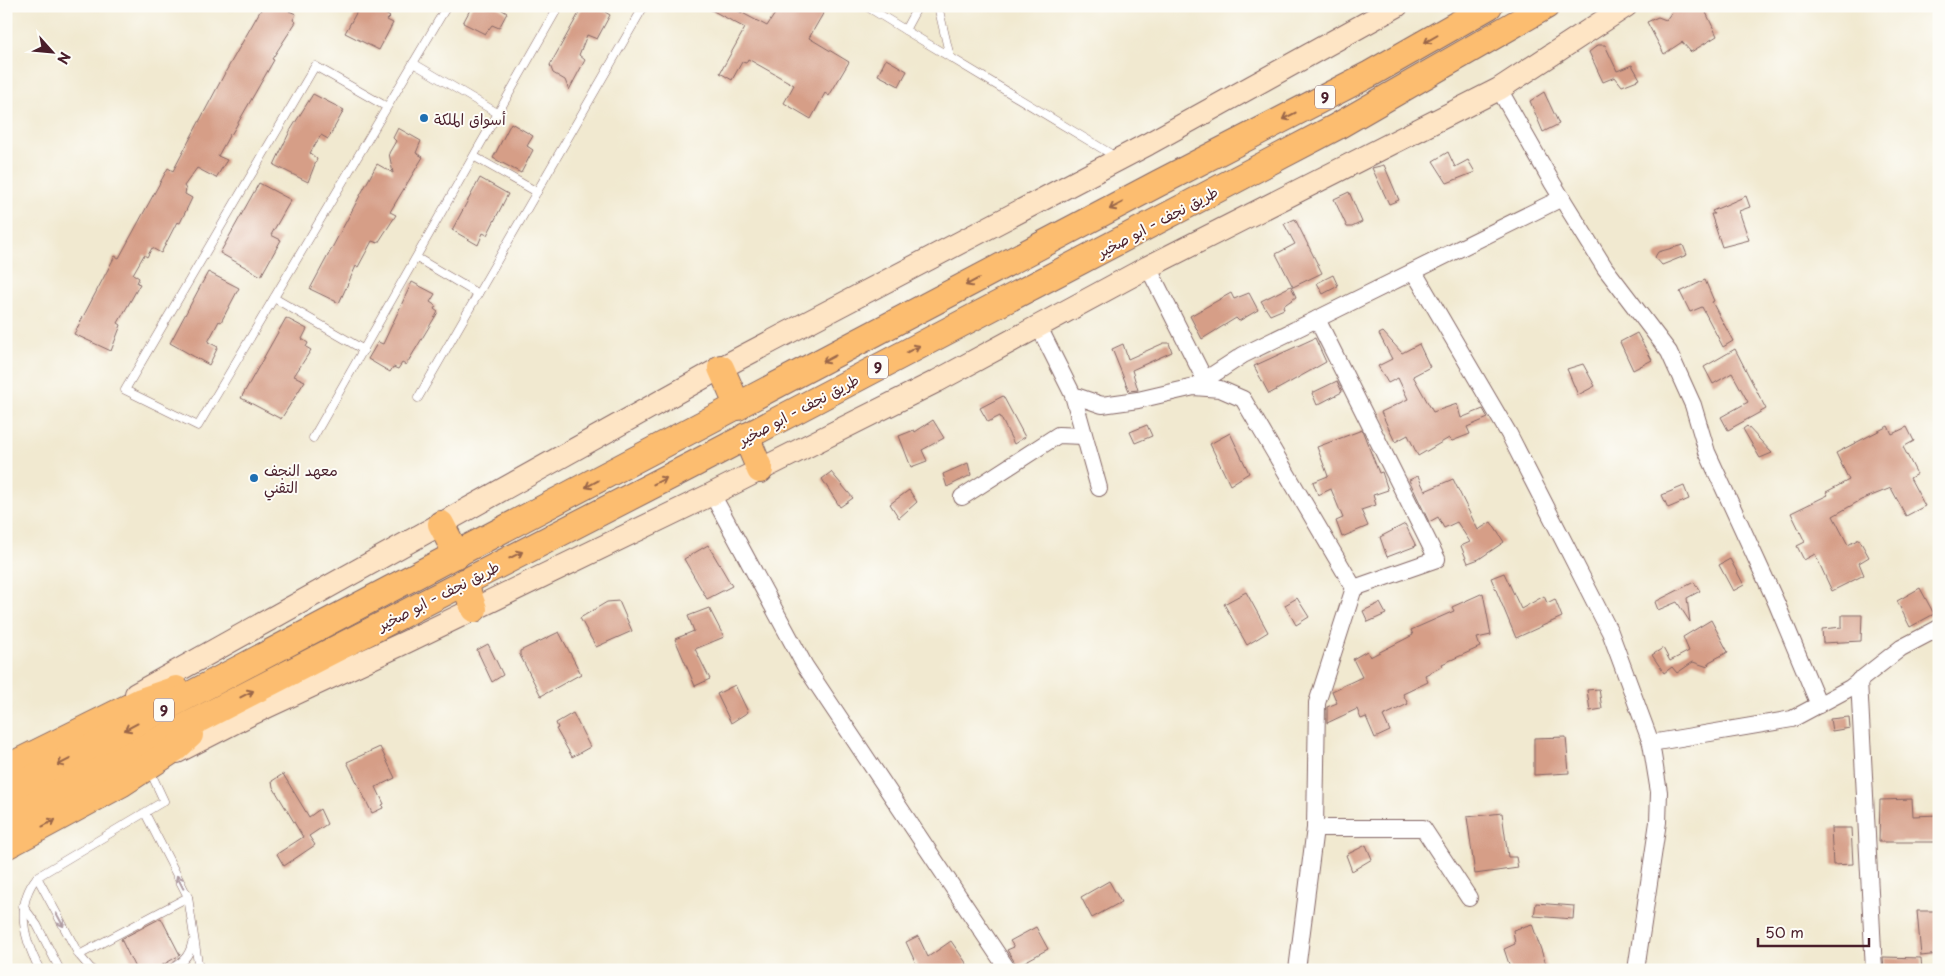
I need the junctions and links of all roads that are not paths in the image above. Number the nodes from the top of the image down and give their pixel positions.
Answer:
1 (447, 6) edge
2 (559, 6) edge
3 (644, 6) edge
4 (866, 6) edge
5 (918, 6) edge
6 (938, 6) edge
7 (1397, 6) edge
8 (1490, 6) edge
9 (1546, 6) edge
10 (1626, 6) edge
11 (1454, 25) junction
12 (906, 30) junction
13 (1504, 32) junction
14 (1465, 55) junction
15 (950, 56) junction
16 (413, 63) junction
17 (1499, 89) junction
18 (387, 107) junction
19 (499, 114) junction
20 (475, 157) junction
21 (1119, 159) junction
22 (537, 192) junction
23 (1562, 198) junction
24 (417, 258) junction
25 (1148, 267) junction
26 (1414, 272) junction
27 (478, 294) junction
28 (274, 298) junction
29 (1317, 318) junction
30 (1038, 325) junction
31 (364, 350) junction
32 (720, 368) junction
33 (1200, 384) junction
34 (1073, 395) junction
35 (418, 398) dead end
36 (738, 407) junction
37 (746, 436) junction
38 (1084, 436) junction
39 (313, 438) dead end
40 (760, 470) junction
41 (1099, 488) dead end
42 (712, 494) junction
43 (962, 497) dead end
44 (441, 524) junction
45 (457, 555) junction
46 (464, 582) junction
47 (1354, 588) junction
48 (474, 609) junction
49 (1938, 630) edge
50 (221, 680) junction
51 (1860, 680) junction
52 (1819, 705) junction
53 (203, 716) junction
54 (1651, 742) junction
55 (110, 751) junction
56 (148, 767) junction
57 (6, 768) edge
58 (6, 792) edge
59 (145, 813) junction
60 (6, 818) edge
61 (1315, 828) junction
62 (6, 846) edge
63 (38, 877) junction
64 (188, 897) junction
65 (1469, 898) dead end
66 (24, 906) junction
67 (193, 937) junction
68 (78, 955) junction
69 (40, 970) edge
70 (60, 970) edge
71 (92, 970) edge
72 (169, 970) edge
73 (199, 970) edge
74 (1008, 970) edge
75 (1297, 970) edge
76 (1636, 970) edge
77 (1874, 970) edge

1 - 16 lane
2 - 19 lane
3 - 22 lane
4 - 12 lane
5 - 12 lane
6 - 15 lane
7 - 21 main road
8 - 11 highway, طريق نجف - ابو صخير / 9
8 - 13 highway
9 - 13 highway, طريق نجف - ابو صخير / 9
10 - 17 main road
11 - 14 highway
11 -> 36 highway, طريق نجف - ابو صخير / 9
12 - 15 lane
13 - 14 highway, طريق نجف - ابو صخير / 9
37 -> 14 highway, طريق نجف - ابو صخير / 9
15 - 21 lane
16 - 18 lane
16 - 19 lane
17 - 23 street
17 - 25 main road
18 - 28 lane
18 - 28 lane
19 - 20 lane
20 - 22 lane
20 - 24 lane
21 - 32 main road
22 - 27 lane
23 - 26 street
23 - 52 street
24 - 27 lane
24 - 31 lane
25 - 30 main road
25 - 33 street
26 - 29 street
26 - 54 street
27 - 35 lane
28 - 31 lane
29 - 33 street
29 - 47 street
30 - 34 street
30 - 40 main road
31 - 39 lane
32 - 36 highway
32 - 44 main road
33 - 34 street
33 - 47 street
34 - 38 street
36 -> 45 highway, طريق نجف - ابو صخير / 9
37 - 40 highway
46 -> 37 highway, طريق نجف - ابو صخير / 9
38 - 41 street
38 - 43 street
40 - 42 main road
42 - 48 main road
42 - 74 street
44 - 45 highway
44 - 57 main road
45 - 50 highway, طريق نجف - ابو صخير / 9
46 - 48 highway
53 -> 46 highway, طريق نجف - ابو صخير / 9
47 - 61 street
48 - 56 main road
49 - 51 street
50 -> 55 highway, 9
50 - 57 highway
51 - 52 street
51 - 77 street
52 - 54 street
53 - 55 highway, 9
53 - 56 highway
54 - 76 street
55 -> 58 highway, 9
55 - 60 highway, 9
56 - 59 lane
62 -> 56 highway
59 - 63 lane
64 -> 59 lane
61 - 65 street
61 - 75 street
63 - 66 lane
63 -> 68 lane
64 - 67 lane
64 - 68 lane
66 - 69 lane
66 - 70 lane
67 - 72 lane
67 - 73 lane
68 - 71 lane

